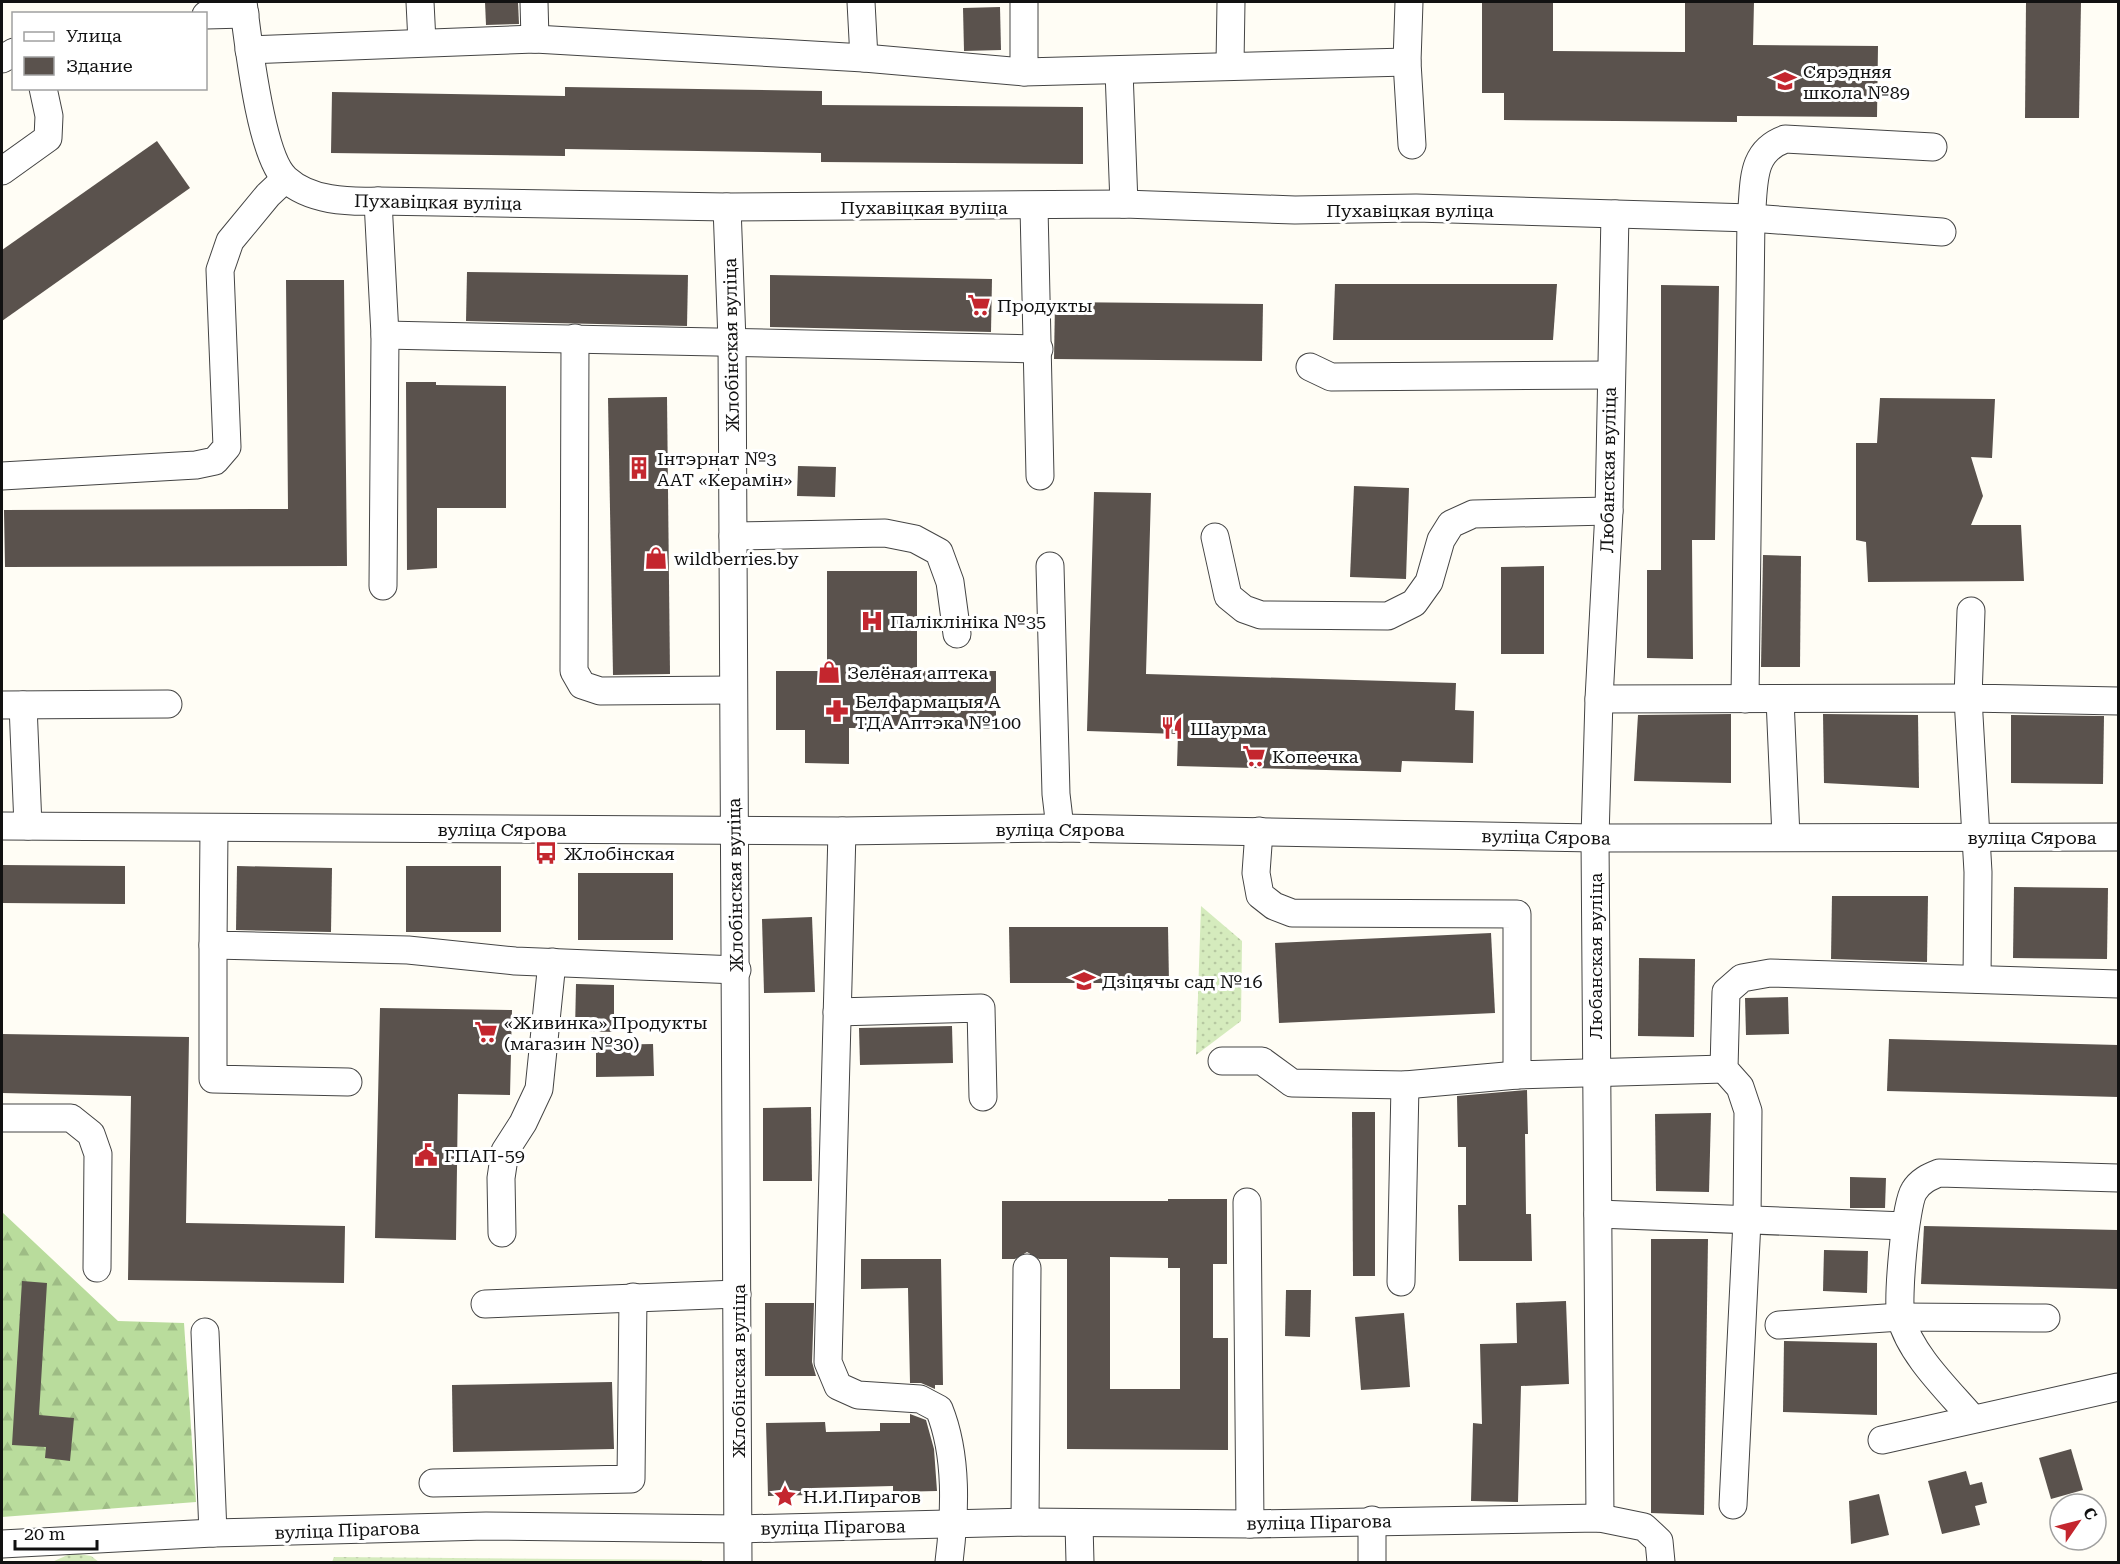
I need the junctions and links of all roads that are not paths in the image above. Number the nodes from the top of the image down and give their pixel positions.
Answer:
1 (420, 2) edge
2 (534, 2) edge
3 (861, 2) edge
4 (1024, 2) edge
5 (1231, 2) edge
6 (1409, 2) edge
7 (244, 8) edge
8 (207, 15) edge
9 (535, 39) junction
10 (422, 42) junction
11 (249, 50) junction
12 (864, 58) junction
13 (1407, 62) junction
14 (1230, 64) junction
15 (1119, 71) junction
16 (1024, 72) junction
17 (43, 90) edge
18 (1412, 145) dead end
19 (1933, 147) dead end
20 (2, 171) edge
21 (285, 179) junction
22 (378, 201) junction
23 (1124, 204) junction
24 (727, 207) junction
25 (1034, 207) junction
26 (1615, 214) junction
27 (1751, 218) junction
28 (1942, 232) dead end
29 (385, 335) junction
30 (575, 338) junction
31 (732, 341) junction
32 (1039, 349) junction
33 (1310, 367) dead end
34 (1611, 375) junction
35 (2, 476) edge
36 (1040, 476) dead end
37 (1609, 511) junction
38 (733, 536) junction
39 (1215, 537) dead end
40 (1050, 566) dead end
41 (383, 586) dead end
42 (1971, 611) dead end
43 (957, 634) dead end
44 (733, 690) junction
45 (1968, 698) junction
46 (1599, 699) junction
47 (1745, 699) junction
48 (1780, 699) junction
49 (2118, 701) edge
50 (168, 704) dead end
51 (12, 705) edge
52 (15, 826) edge
53 (1059, 828) junction
54 (214, 829) junction
55 (734, 831) junction
56 (842, 831) junction
57 (1259, 831) junction
58 (1786, 837) junction
59 (1976, 837) junction
60 (2118, 837) edge
61 (1595, 838) junction
62 (213, 945) junction
63 (552, 962) junction
64 (737, 970) junction
65 (1977, 979) junction
66 (2118, 984) edge
67 (837, 1012) junction
68 (1222, 1061) dead end
69 (1725, 1069) junction
70 (1595, 1072) junction
71 (1517, 1075) junction
72 (348, 1082) dead end
73 (1405, 1085) junction
74 (983, 1097) dead end
75 (2, 1118) edge
76 (2118, 1178) edge
77 (1247, 1202) dead end
78 (1598, 1214) junction
79 (1747, 1221) junction
80 (1905, 1226) junction
81 (502, 1233) dead end
82 (96, 1268) dead end
83 (1028, 1268) dead end
84 (1401, 1282) dead end
85 (737, 1294) junction
86 (633, 1297) junction
87 (485, 1304) dead end
88 (1900, 1317) junction
89 (2046, 1318) dead end
90 (1779, 1325) dead end
91 (205, 1332) dead end
92 (2118, 1387) edge
93 (1972, 1418) junction
94 (1882, 1440) dead end
95 (433, 1483) dead end
96 (1733, 1505) dead end
97 (1600, 1518) junction
98 (1372, 1520) junction
99 (1025, 1522) junction
100 (1079, 1524) junction
101 (1250, 1524) junction
102 (953, 1525) junction
103 (738, 1529) junction
104 (213, 1533) junction
105 (2, 1545) edge
106 (1660, 1552) edge
107 (738, 1563) edge
108 (949, 1563) edge
109 (1080, 1563) edge
110 (1372, 1563) edge

1 - 10 street
2 - 9 street
3 - 12 street
4 - 16 street
5 - 14 street
6 - 13 street
7 - 8 street
7 - 11 street
9 - 10 street
9 - 12 street
10 - 11 street
11 - 21 street
12 - 16 street
13 - 14 street
13 - 18 street
14 - 15 street
15 - 16 street
15 - 23 street
17 - 20 street
19 - 27 street
21 - 22 street, Пухавіцкая вуліца
21 - 35 street
22 - 24 street, Пухавіцкая вуліца
22 - 29 street
23 - 25 street, Пухавіцкая вуліца
23 - 26 street, Пухавіцкая вуліца
24 - 25 street, Пухавіцкая вуліца
24 - 31 street, Жлобінская вуліца
25 - 32 street
26 - 27 street, Пухавіцкая вуліца
26 - 34 street, Любанская вуліца
27 - 28 street, Пухавіцкая вуліца
27 - 47 street
29 - 30 street
29 - 41 street
30 - 31 street
30 - 44 street
31 - 32 street
31 - 38 street, Жлобінская вуліца
32 - 36 street
33 - 34 street
34 - 37 street, Любанская вуліца
37 - 39 street
37 - 46 street, Любанская вуліца
38 - 43 street
38 - 44 street, Жлобінская вуліца
40 - 53 street
42 - 45 street
44 - 55 street, Жлобінская вуліца
45 - 48 street
45 - 49 street
45 - 59 street
46 - 47 street
46 - 61 street, Любанская вуліца
47 - 48 street
48 - 58 street
50 - 51 street
51 - 52 street
52 - 54 street, вуліца Сярова
53 - 56 street, вуліца Сярова
53 - 57 street, вуліца Сярова
54 - 55 street, вуліца Сярова
54 - 62 street
55 - 56 street, вуліца Сярова
55 - 64 street, Жлобінская вуліца
56 - 67 street
57 - 61 street, вуліца Сярова
57 - 71 street
58 - 59 street, вуліца Сярова
58 - 61 street, вуліца Сярова
59 - 60 street, вуліца Сярова
59 - 65 street
61 - 70 street, Любанская вуліца
62 - 63 street
62 - 72 street
63 - 64 street
63 - 81 street
64 - 85 street, Жлобінская вуліца
65 - 66 street
65 - 69 street
67 - 74 street
67 - 102 street
68 - 73 street
69 - 70 street
69 - 79 street
70 - 71 street
70 - 78 street, Любанская вуліца
71 - 73 street
73 - 84 street
75 - 82 street
76 - 80 street
77 - 101 street
78 - 79 street
78 - 97 street, Любанская вуліца
79 - 80 street
79 - 96 street
80 - 88 street
83 - 99 street
85 - 86 street
85 - 103 street, Жлобінская вуліца
86 - 87 street
86 - 95 street
88 - 89 street
88 - 90 street
88 - 93 street
91 - 104 street
92 - 93 street
93 - 94 street
97 - 98 street, вуліца Пірагова
97 - 106 street, вуліца Пірагова
98 - 101 street, вуліца Пірагова
98 - 110 street
99 - 100 street, вуліца Пірагова
99 - 102 street, вуліца Пірагова
100 - 101 street, вуліца Пірагова
100 - 109 street
102 - 103 street, вуліца Пірагова
102 - 108 street
103 - 104 street, вуліца Пірагова
103 - 107 street, Жлобінская вуліца
104 - 105 street, вуліца Пірагова

